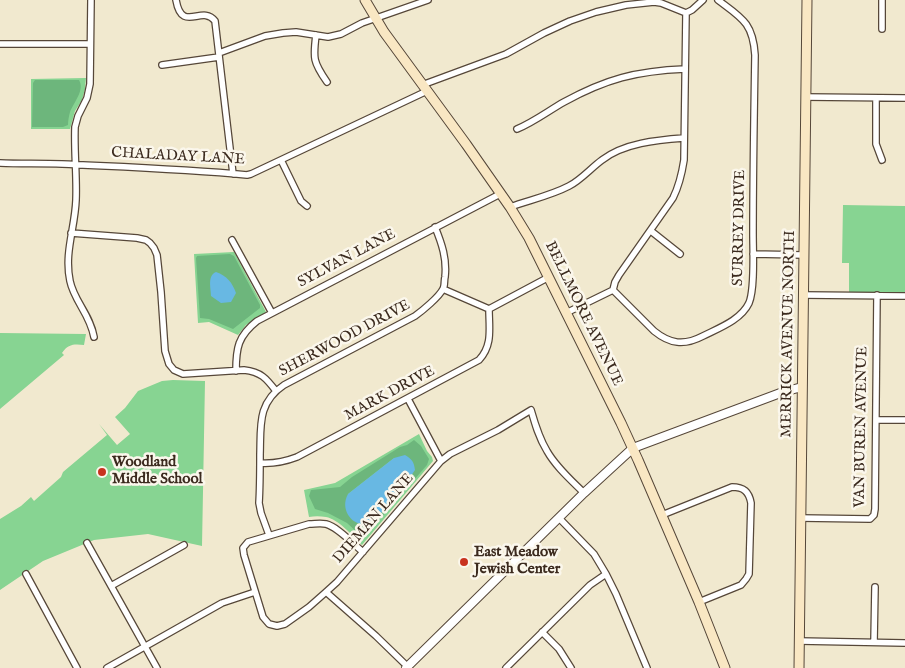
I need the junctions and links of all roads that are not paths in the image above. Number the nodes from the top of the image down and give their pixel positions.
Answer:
1 (91, 0) edge
2 (176, 0) edge
3 (366, 0) edge
4 (428, 0) edge
5 (703, 0) edge
6 (718, 0) edge
7 (807, 0) edge
8 (882, 0) edge
9 (686, 13) junction
10 (376, 18) junction
11 (882, 28) dead end
12 (316, 35) junction
13 (0, 44) edge
14 (90, 44) junction
15 (219, 55) junction
16 (162, 65) dead end
17 (685, 69) junction
18 (327, 82) dead end
19 (425, 88) junction
20 (805, 96) junction
21 (876, 98) junction
22 (905, 98) edge
23 (517, 129) dead end
24 (684, 138) junction
25 (281, 160) junction
26 (882, 160) dead end
27 (0, 163) edge
28 (76, 164) junction
29 (233, 174) junction
30 (500, 194) junction
31 (306, 206) dead end
32 (510, 207) junction
33 (436, 227) junction
34 (651, 231) junction
35 (71, 233) junction
36 (232, 240) dead end
37 (680, 254) dead end
38 (752, 254) junction
39 (803, 254) junction
40 (549, 278) junction
41 (443, 289) junction
42 (613, 290) junction
43 (803, 295) junction
44 (877, 296) junction
45 (905, 296) edge
46 (489, 309) junction
47 (272, 313) junction
48 (566, 313) junction
49 (94, 337) dead end
50 (236, 371) junction
51 (802, 387) junction
52 (276, 391) junction
53 (408, 398) junction
54 (876, 420) junction
55 (905, 420) edge
56 (632, 448) junction
57 (440, 461) junction
58 (260, 463) junction
59 (584, 493) junction
60 (662, 515) junction
61 (559, 518) junction
62 (800, 518) junction
63 (269, 535) junction
64 (87, 543) dead end
65 (184, 545) dead end
66 (363, 552) junction
67 (26, 574) dead end
68 (606, 574) junction
69 (111, 586) junction
70 (875, 587) dead end
71 (255, 592) junction
72 (326, 592) junction
73 (699, 602) junction
74 (542, 632) junction
75 (799, 641) junction
76 (874, 642) junction
77 (905, 643) edge
78 (145, 647) junction
79 (406, 667) edge
80 (77, 668) edge
81 (107, 668) edge
82 (157, 668) edge
83 (506, 668) edge
84 (570, 668) edge
85 (646, 668) edge
86 (726, 668) edge
87 (799, 668) edge

1 - 14 street
2 - 15 street
3 - 10 main road, BELLMORE AVENUE
4 - 10 street
5 - 9 street
6 - 38 street, SURREY DRIVE
7 - 20 main road, MERRICK AVENUE NORTH
8 - 11 street
9 - 17 street
9 - 19 street, CHALADAY LANE
10 - 12 street
10 - 19 main road, BELLMORE AVENUE
12 - 15 street
12 - 18 street
13 - 14 street
14 - 28 street
15 - 16 street
15 - 29 street
17 - 23 street
17 - 24 street
19 - 25 street, CHALADAY LANE
19 - 30 main road, BELLMORE AVENUE
20 - 21 street
20 - 39 main road, MERRICK AVENUE NORTH
21 - 22 street
21 - 26 street
24 - 32 street
24 - 34 street
25 - 29 street, CHALADAY LANE
25 - 31 street
27 - 28 street, CHALADAY LANE
28 - 29 street, CHALADAY LANE
28 - 35 street
30 - 32 main road, BELLMORE AVENUE
30 - 33 street, SYLVAN LANE
32 - 40 main road, BELLMORE AVENUE
33 - 41 street
33 - 47 street, SYLVAN LANE
34 - 37 street
34 - 42 street
35 - 49 street
35 - 50 street
36 - 47 street
38 - 39 street
38 - 42 street, SURREY DRIVE
39 - 43 main road, MERRICK AVENUE NORTH
40 - 46 street
40 - 48 main road, BELLMORE AVENUE
41 - 46 street
41 - 52 street, SHERWOOD DRIVE
42 - 48 street
43 - 44 street
43 - 51 main road, MERRICK AVENUE NORTH
44 - 45 street
44 - 54 street, VAN BUREN AVENUE
46 - 53 street, MARK DRIVE
47 - 50 street, SYLVAN LANE
48 - 56 main road, BELLMORE AVENUE
50 - 52 street
51 - 56 street
51 - 62 main road, MERRICK AVENUE NORTH
52 - 58 street, SHERWOOD DRIVE
53 - 57 street
53 - 58 street, MARK DRIVE
54 - 55 street
54 - 62 street, VAN BUREN AVENUE
56 - 59 street
56 - 60 main road, BELLMORE AVENUE
57 - 59 street, DIEMAN LANE
57 - 66 street, DIEMAN LANE
58 - 63 street, SHERWOOD DRIVE
59 - 61 street
60 - 73 main road, BELLMORE AVENUE
60 - 73 street
61 - 68 street
61 - 79 street
62 - 75 main road, MERRICK AVENUE NORTH
63 - 66 street
63 - 71 street
64 - 69 street
65 - 69 street
66 - 72 street, DIEMAN LANE
67 - 80 street
68 - 74 street
68 - 85 street
69 - 78 street
70 - 76 street
71 - 72 street, DIEMAN LANE
71 - 78 street
72 - 79 street
73 - 86 main road, BELLMORE AVENUE
74 - 83 street
74 - 84 street
75 - 76 street
75 - 87 main road, MERRICK AVENUE NORTH
76 - 77 street
78 - 81 street
78 - 82 street

